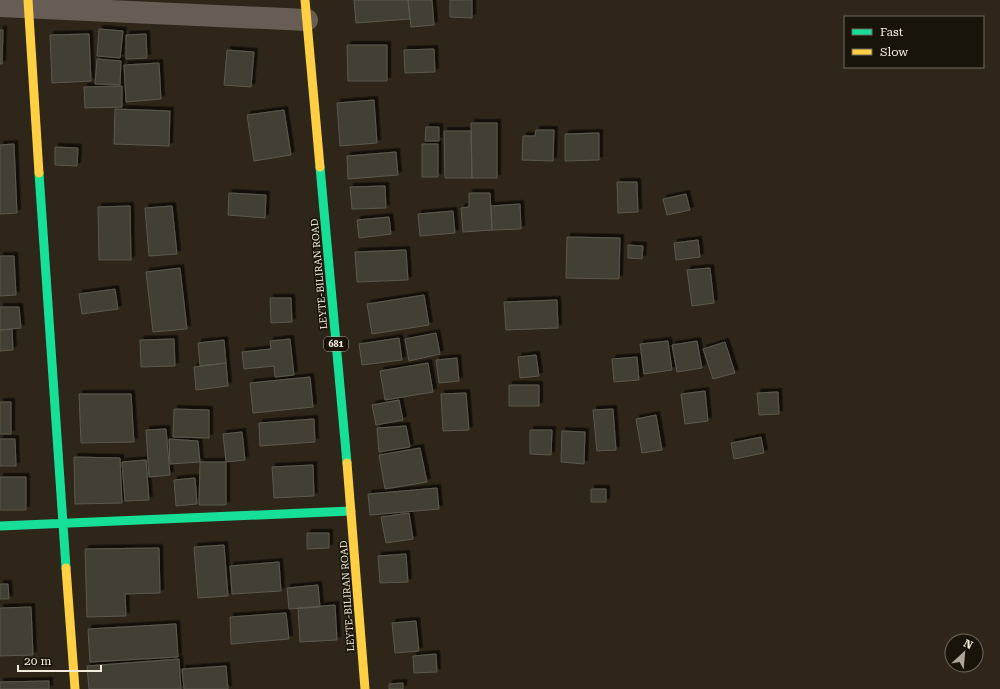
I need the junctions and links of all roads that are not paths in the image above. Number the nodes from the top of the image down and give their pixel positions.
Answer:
1 (28, 4) edge
2 (0, 6) edge
3 (306, 10) edge
4 (351, 511) junction
5 (62, 522) junction
6 (0, 526) edge
7 (75, 689) edge
8 (365, 689) edge

1 - 2 street
1 - 3 street
1 - 5 street
3 - 4 street, LEYTE-BILIRAN ROAD / 681
4 - 5 street
4 - 8 street, LEYTE-BILIRAN ROAD / 681
5 - 6 street
5 - 7 street

